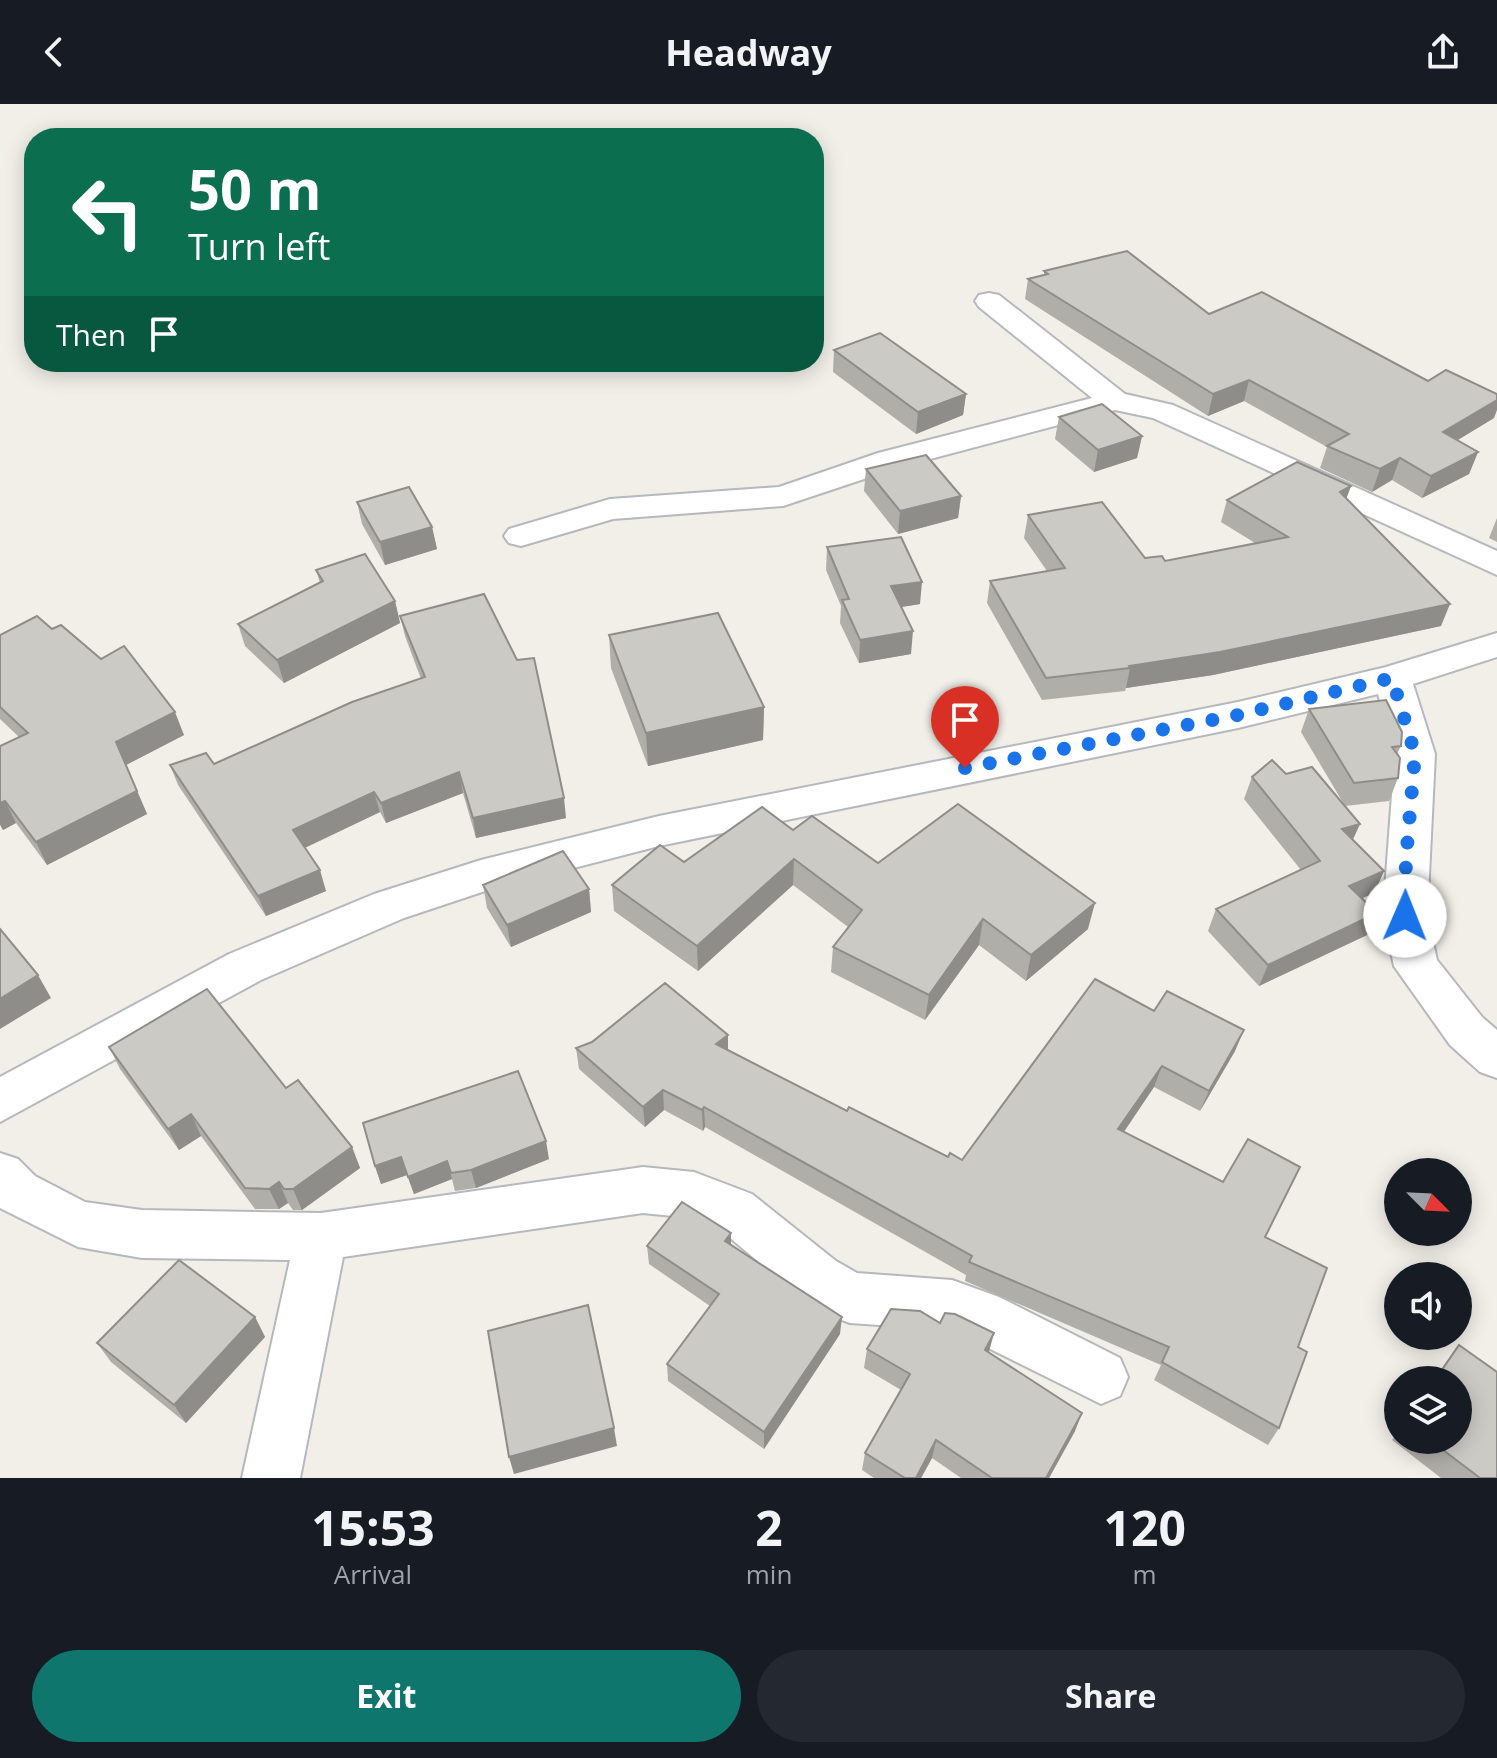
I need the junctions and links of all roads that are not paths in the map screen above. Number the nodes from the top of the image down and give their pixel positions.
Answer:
1 (989, 301) dead end
2 (1115, 401) junction
3 (521, 536) dead end
4 (1497, 564) edge
5 (1497, 645) edge
6 (1392, 678) junction
7 (1497, 1058) edge
8 (0, 1101) edge
9 (0, 1175) edge
10 (321, 1237) junction
11 (1101, 1377) dead end
12 (271, 1478) edge

1 - 2 street
2 - 3 street
2 - 4 street
5 - 6 street
6 - 7 street
6 - 8 street
9 - 10 street
10 - 11 street
10 - 12 street

